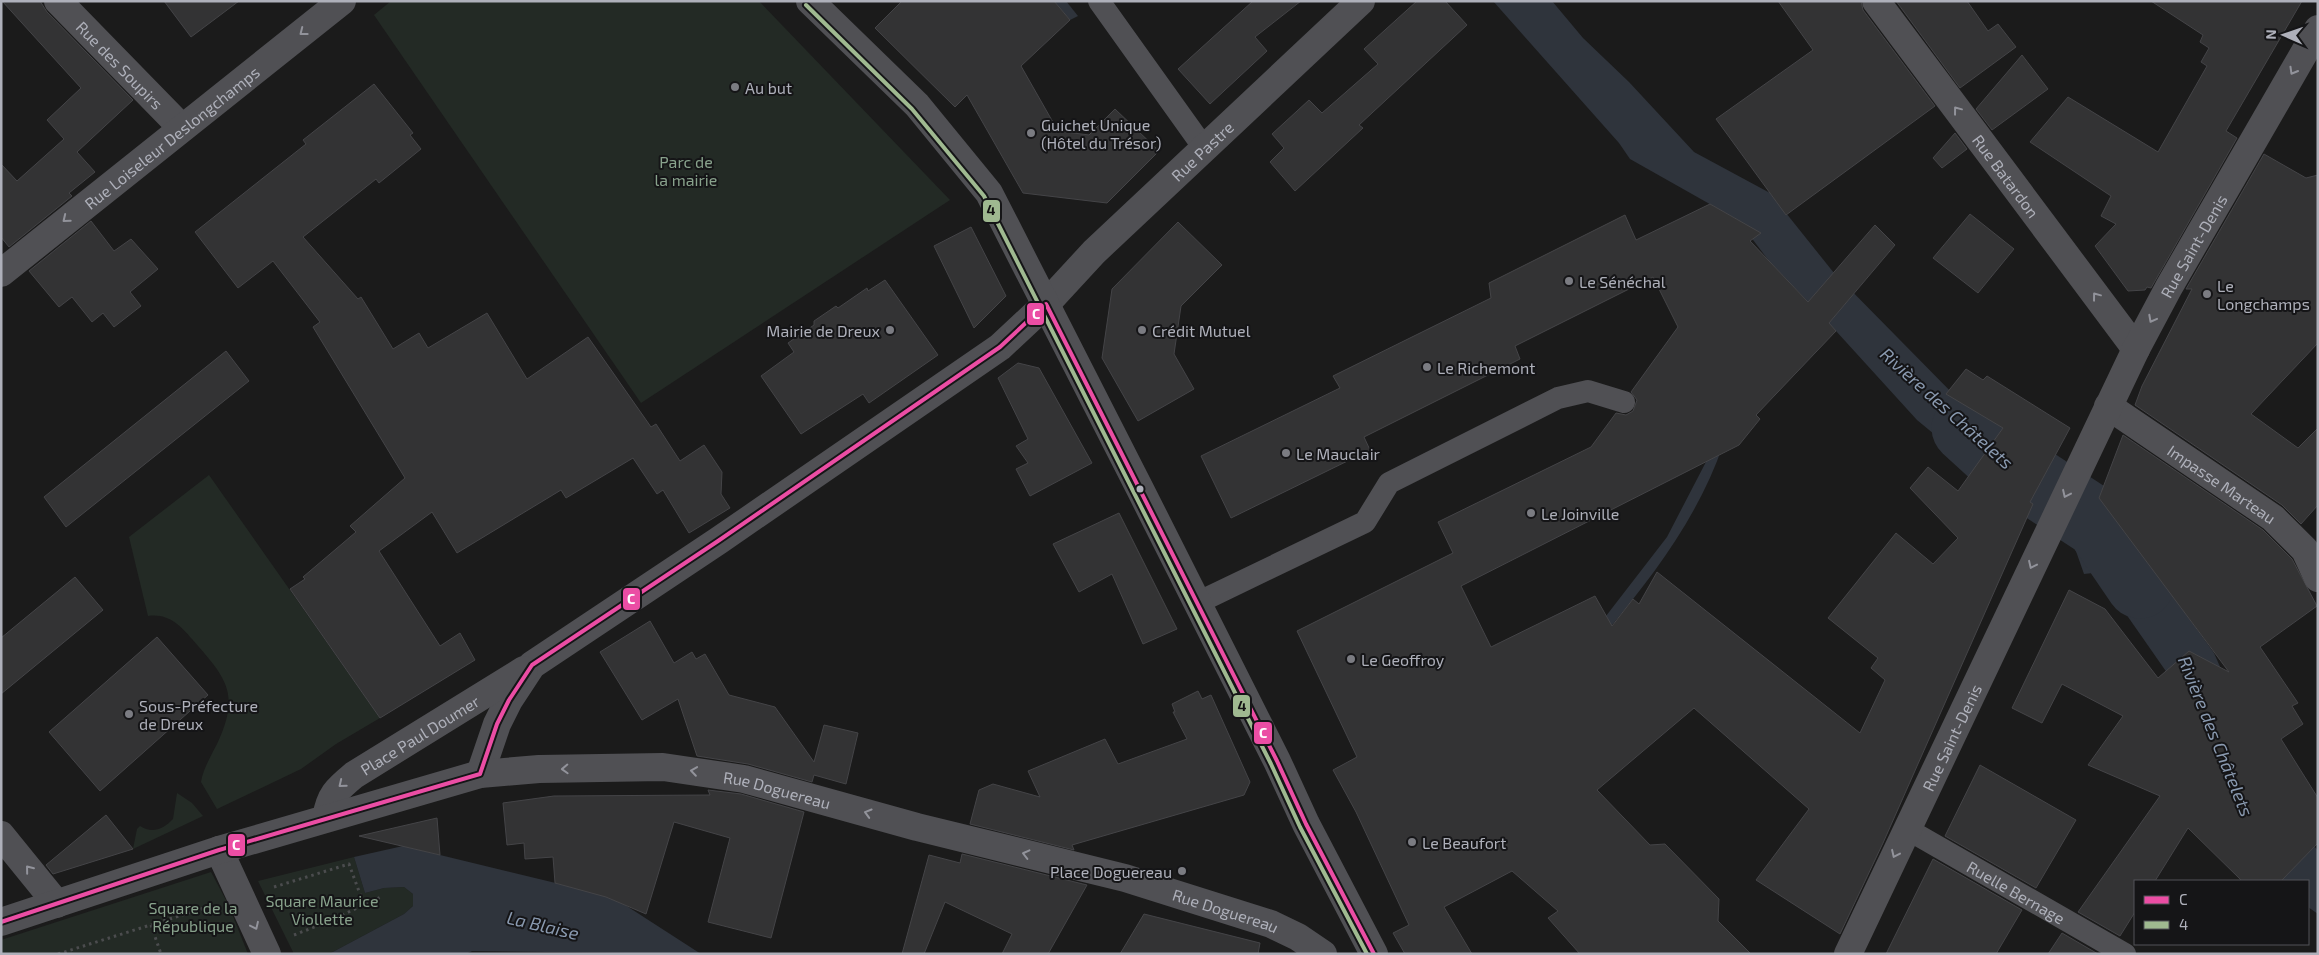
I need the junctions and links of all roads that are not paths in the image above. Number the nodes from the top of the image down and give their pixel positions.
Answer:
1 (58, 1) edge
2 (342, 1) edge
3 (810, 1) edge
4 (1099, 1) edge
5 (1362, 1) edge
6 (1876, 1) edge
7 (2318, 29) edge
8 (182, 128) junction
9 (1204, 148) junction
10 (1, 272) edge
11 (1046, 304) junction
12 (2136, 349) junction
13 (1624, 402) dead end
14 (2108, 406) junction
15 (2318, 578) edge
16 (1197, 603) junction
17 (532, 665) junction
18 (480, 774) junction
19 (326, 818) junction
20 (1907, 829) junction
21 (1, 835) edge
22 (219, 850) junction
23 (57, 904) junction
24 (1, 922) edge
25 (266, 950) edge
26 (1323, 954) edge
27 (1374, 954) edge
28 (1848, 954) edge
29 (2125, 954) edge

1 - 8 street, Rue des Soupirs
2 -> 8 street, Rue Loiseleur Deslongchamps
3 - 11 street
4 - 9 lane
5 - 9 street, Rue Pastre
12 -> 6 street, Rue Batardon
7 -> 12 street, Rue Saint-Denis
8 -> 10 street, Rue Loiseleur Deslongchamps
9 - 11 street, Rue Pastre
11 - 16 street
11 - 17 street, Rue Pastre
12 - 14 street, Rue Saint-Denis
13 - 16 lane
14 - 15 street, Impasse Marteau
14 -> 20 street, Rue Saint-Denis
16 - 27 street
17 - 18 street
17 -> 19 street, Place Paul Doumer
18 - 19 street, Rue Doguereau
26 -> 18 street, Rue Doguereau
19 - 22 street, Rue Doguereau
20 -> 28 street, Rue Saint-Denis
20 - 29 lane, Ruelle Bernage
23 -> 21 street
22 - 23 street, Rue Doguereau
22 -> 25 street
23 - 24 street, Rue Doguereau

